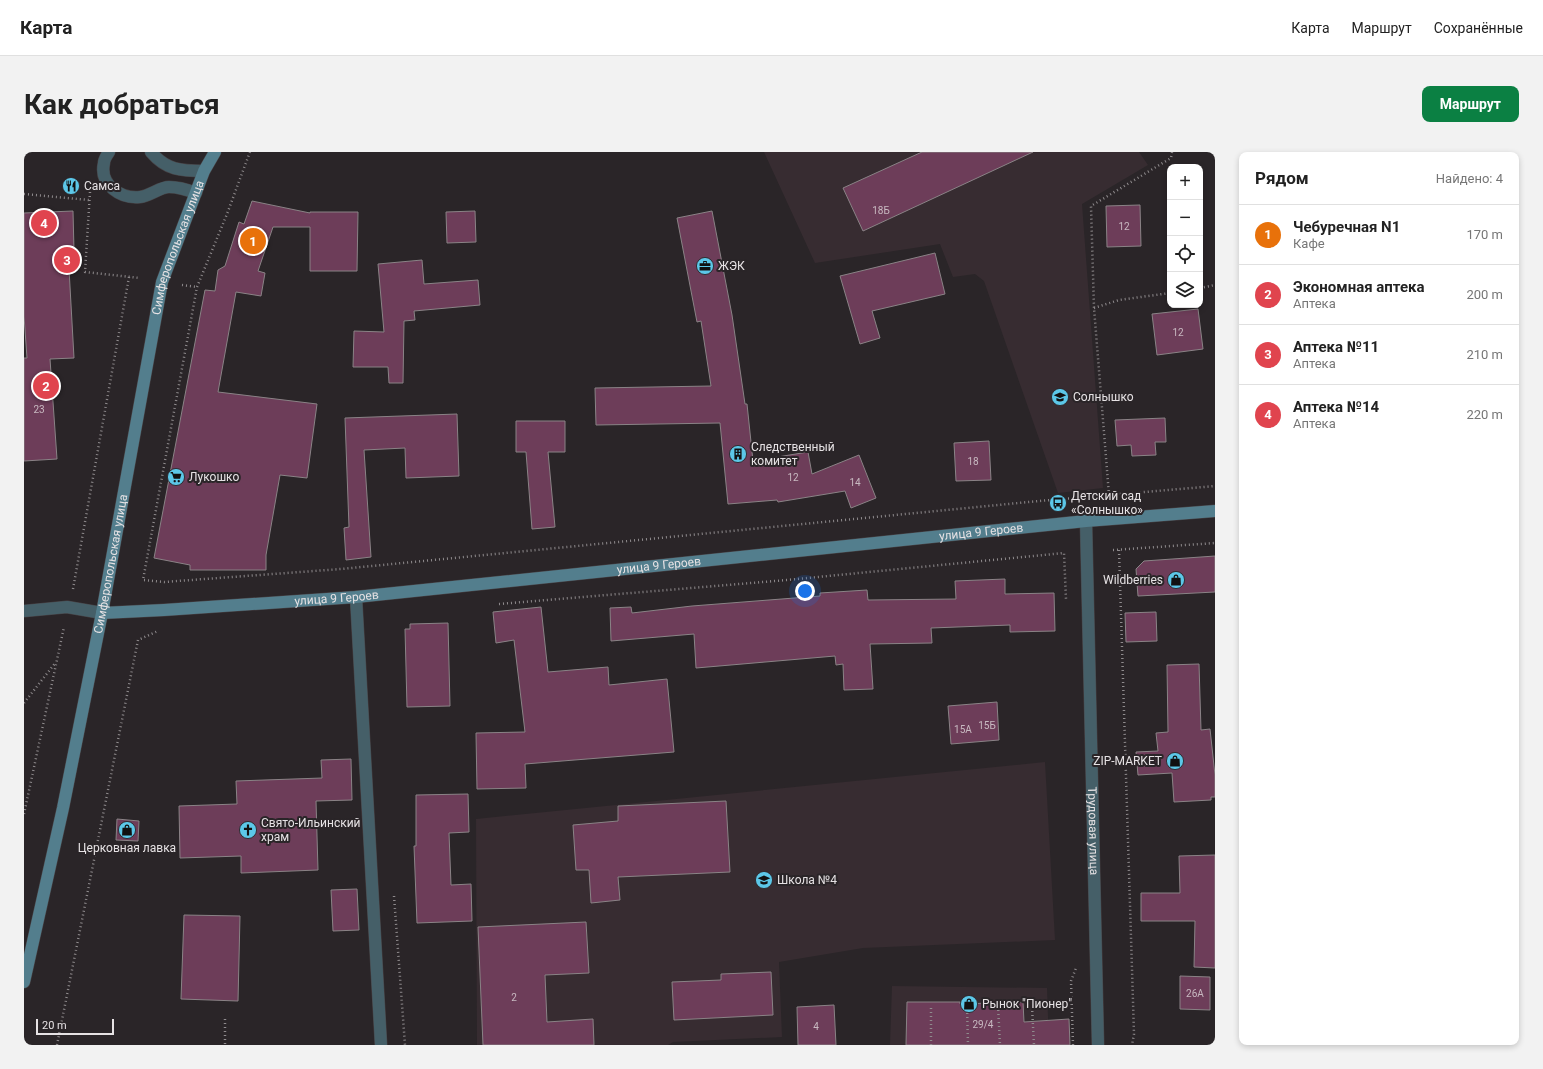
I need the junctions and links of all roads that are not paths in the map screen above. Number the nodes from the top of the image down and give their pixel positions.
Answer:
1 (109, 152) edge
2 (151, 152) edge
3 (215, 152) edge
4 (204, 171) junction
5 (196, 193) junction
6 (1215, 511) edge
7 (1086, 521) junction
8 (356, 596) junction
9 (24, 611) edge
10 (102, 613) junction
11 (24, 982) edge
12 (381, 1045) edge
13 (1098, 1045) edge

1 - 5 street
2 - 4 street
3 - 4 street, Симферопольская улица
4 - 5 street, Симферопольская улица
5 - 10 street, Симферопольская улица
6 - 7 street, улица 9 Героев
7 - 8 street, улица 9 Героев
7 - 13 street, Трудовая улица
8 - 10 street, улица 9 Героев
8 - 12 street
9 - 10 street
10 - 11 street, Симферопольская улица

